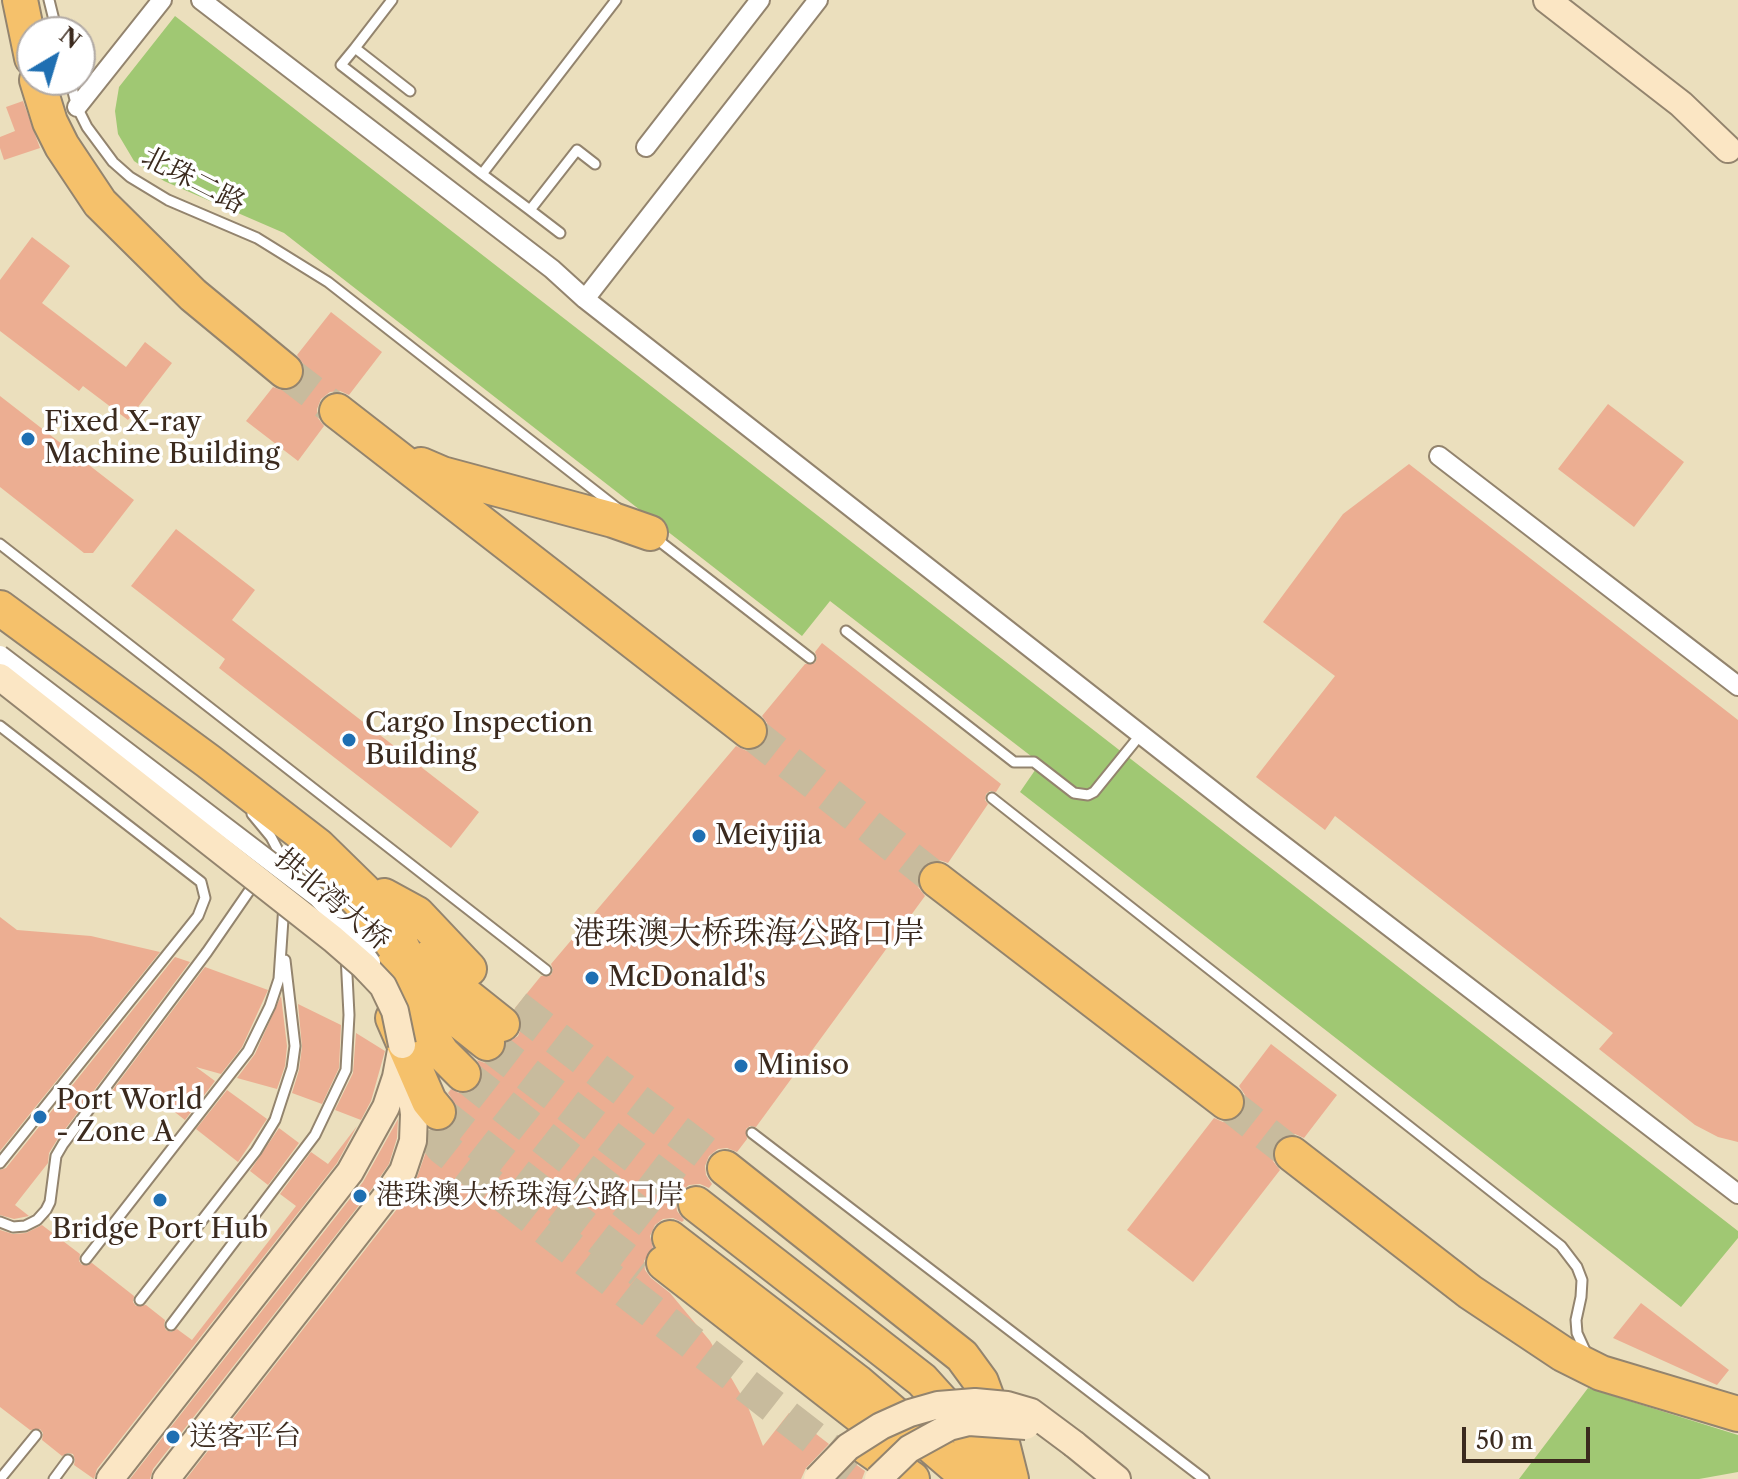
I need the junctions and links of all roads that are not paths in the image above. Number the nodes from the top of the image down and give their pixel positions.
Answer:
1 (162, 0) edge
2 (201, 0) edge
3 (392, 0) edge
4 (616, 0) edge
5 (760, 0) edge
6 (818, 0) edge
7 (1547, 0) edge
8 (355, 48) junction
9 (410, 91) dead end
10 (46, 96) edge
11 (74, 96) edge
12 (77, 107) junction
13 (646, 147) dead end
14 (1733, 149) edge
15 (595, 164) dead end
16 (482, 174) junction
17 (530, 210) junction
18 (560, 233) dead end
19 (585, 299) junction
20 (285, 371) tunnel mouth
21 (337, 411) tunnel mouth
22 (387, 450) junction
23 (1439, 456) dead end
24 (650, 533) junction
25 (0, 544) edge
26 (0, 608) edge
27 (846, 631) dead end
28 (0, 655) edge
29 (810, 658) dead end
30 (0, 676) edge
31 (1738, 686) edge
32 (47, 692) junction
33 (0, 726) edge
34 (749, 731) tunnel mouth
35 (1141, 734) junction
36 (208, 761) junction
37 (992, 798) dead end
38 (255, 817) junction
39 (305, 840) junction
40 (937, 880) tunnel mouth
41 (344, 917) junction
42 (283, 945) junction
43 (546, 970) dead end
44 (393, 1016) junction
45 (1226, 1102) tunnel mouth
46 (752, 1133) dead end
47 (1292, 1154) tunnel mouth
48 (0, 1163) edge
49 (1738, 1194) edge
50 (0, 1222) edge
51 (655, 1255) junction
52 (86, 1259) dead end
53 (140, 1300) dead end
54 (171, 1325) dead end
55 (1601, 1373) junction
56 (1738, 1414) edge
57 (36, 1435) dead end
58 (1074, 1444) junction
59 (68, 1460) dead end
60 (983, 1471) edge
61 (0, 1479) edge
62 (54, 1479) edge
63 (110, 1479) edge
64 (166, 1479) edge
65 (817, 1479) edge
66 (878, 1479) edge
67 (912, 1479) edge
68 (947, 1479) edge
69 (1011, 1479) edge
70 (1117, 1479) edge
71 (1204, 1479) edge

1 - 12 street
2 - 19 street
3 - 8 lane
4 - 16 lane
5 - 13 street
6 - 19 street
7 - 14 main road
8 - 9 lane
8 - 16 lane
10 - 20 highway
11 - 12 lane, 北珠二路
12 - 24 lane, 北珠二路
15 - 17 lane
16 - 17 lane
17 - 18 lane
19 - 35 street
21 - 22 highway
22 - 24 highway
22 - 34 highway
23 - 31 street
24 - 29 lane, 北珠二路
25 - 43 lane
26 - 36 highway
27 - 35 lane
28 - 32 street, bridge
30 - 32 lane
30 - 44 main road, 拱北湾大桥, bridge
32 - 44 street, bridge
33 - 48 lane
35 - 49 street
36 - 38 lane
36 - 39 highway
37 - 55 lane
38 - 42 lane
38 - 50 lane
39 - 39 highway
39 - 41 highway
39 - 44 highway
40 - 45 highway
41 - 44 highway
41 - 54 lane
42 - 52 lane
42 - 53 lane
44 - 63 main road
44 - 64 main road
46 - 71 lane
47 - 55 highway
51 - 60 highway
51 - 67 highway
51 - 68 highway
55 - 56 highway
57 - 61 lane
58 - 65 main road, bridge
58 - 66 main road, bridge
58 - 70 main road
59 - 62 lane
60 - 69 highway

